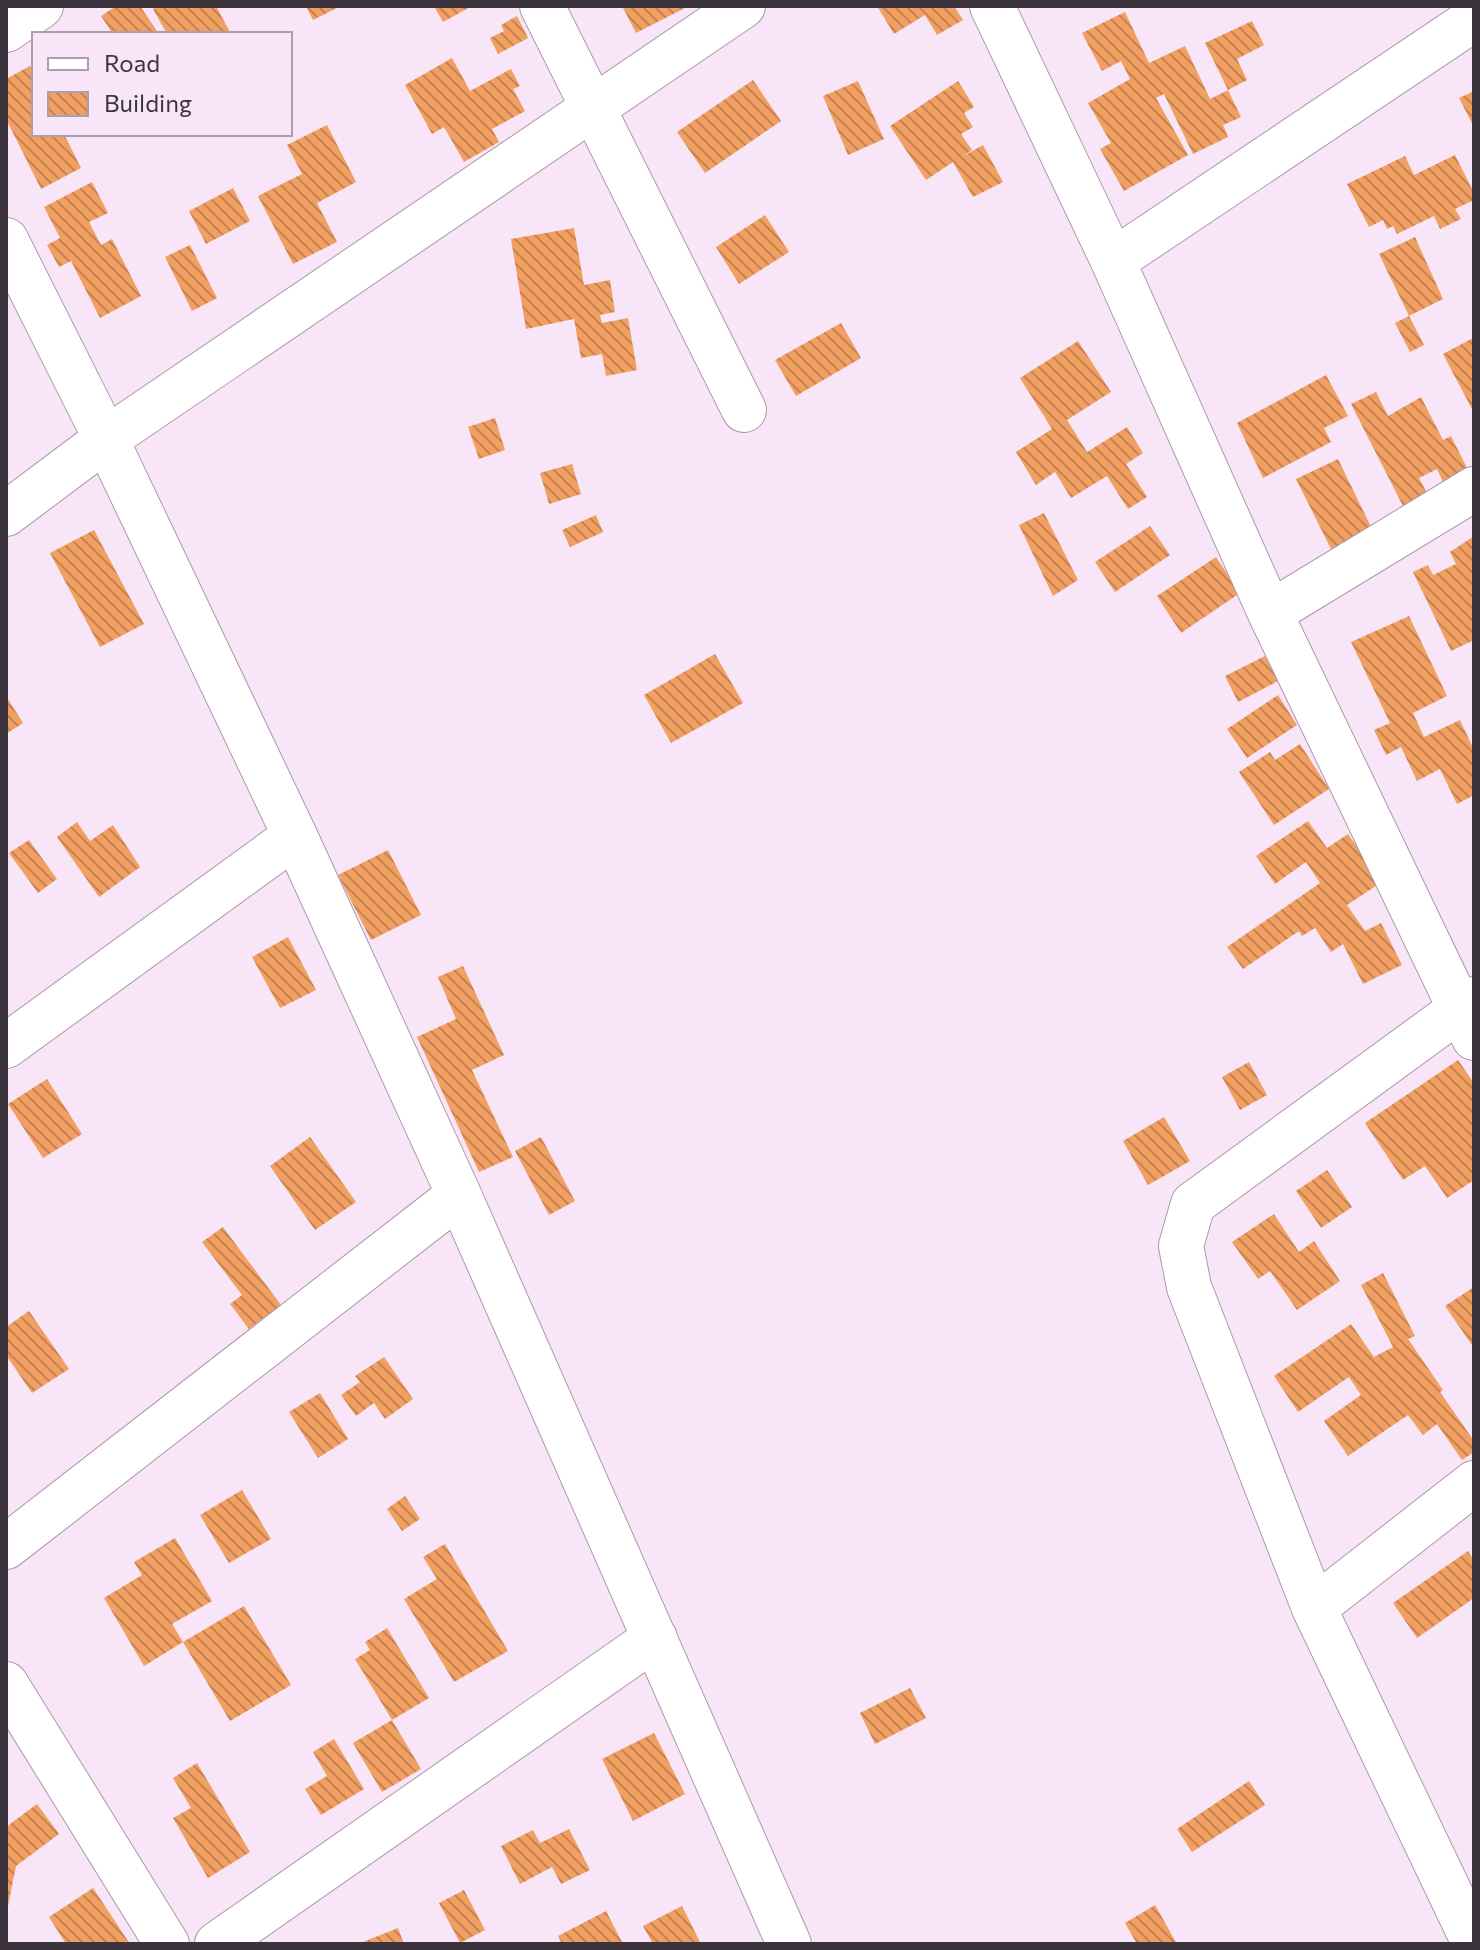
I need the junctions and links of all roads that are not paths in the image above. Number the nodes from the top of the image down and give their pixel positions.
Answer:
1 (41, 6) edge
2 (542, 6) edge
3 (743, 6) edge
4 (992, 6) edge
5 (1474, 19) edge
6 (6, 30) edge
7 (593, 108) junction
8 (6, 240) edge
9 (1113, 261) junction
10 (744, 410) dead end
11 (106, 439) junction
12 (1474, 489) edge
13 (6, 514) edge
14 (1270, 613) junction
15 (295, 836) junction
16 (1469, 1015) edge
17 (6, 1046) edge
18 (459, 1195) junction
19 (1474, 1483) edge
20 (6, 1547) edge
21 (1314, 1608) junction
22 (655, 1638) junction
23 (6, 1684) edge
24 (1474, 1943) edge
25 (167, 1944) edge
26 (217, 1944) edge
27 (789, 1944) edge

1 - 6 street
2 - 7 street
3 - 7 street
4 - 9 street
5 - 9 street
7 - 10 street
7 - 11 street
8 - 11 street
9 - 14 street
11 - 13 street
11 - 15 street
12 - 14 street
14 - 16 street
15 - 17 street
15 - 18 street
16 - 21 street
18 - 20 street
18 - 22 street
19 - 21 street
21 - 24 street
22 - 26 street
22 - 27 street
23 - 25 street

